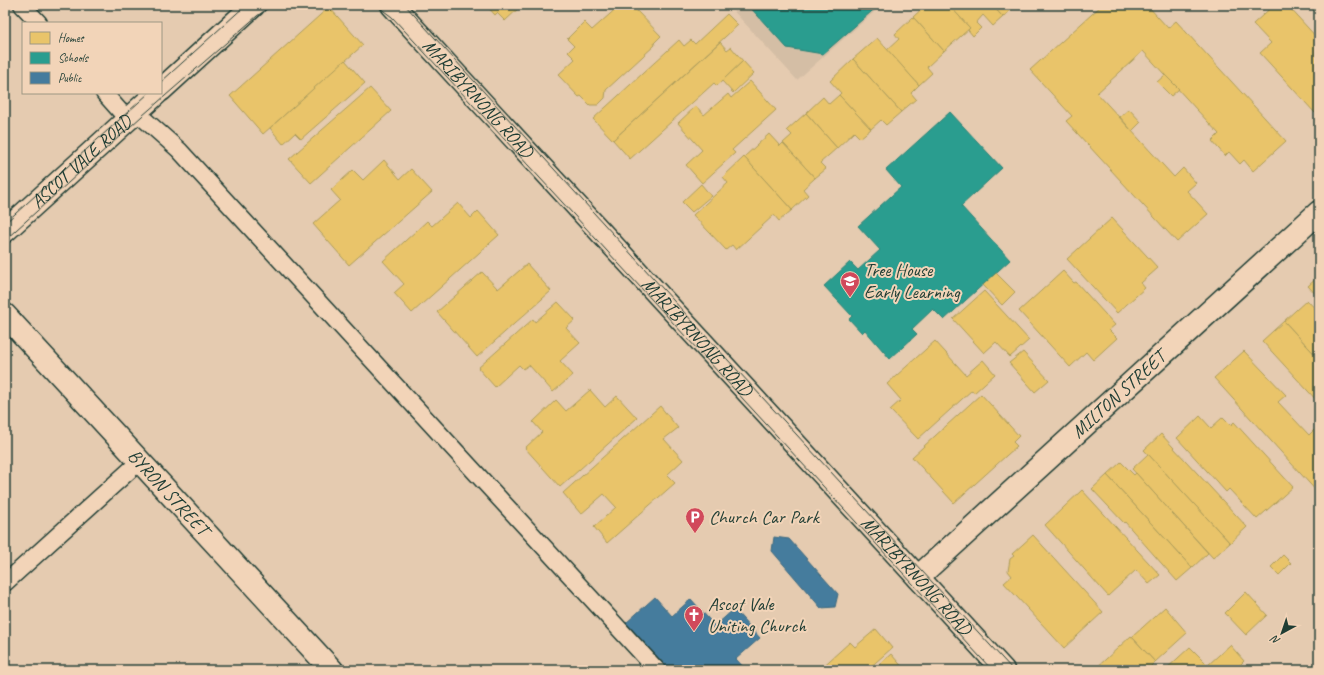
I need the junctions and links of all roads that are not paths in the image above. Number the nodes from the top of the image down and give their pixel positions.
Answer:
1 (22, 5) edge
2 (254, 5) edge
3 (392, 5) edge
4 (38, 22) edge
5 (162, 89) edge
6 (105, 94) edge
7 (156, 94) edge
8 (132, 116) junction
9 (1319, 212) edge
10 (5, 231) edge
11 (5, 314) edge
12 (140, 461) junction
13 (918, 577) junction
14 (5, 583) edge
15 (332, 670) edge
16 (657, 670) edge
17 (1003, 670) edge

1 - 4 lane
2 - 5 main road
3 - 13 main road, MARIBYRNONG ROAD
6 - 8 lane
7 - 8 main road, ASCOT VALE ROAD
8 - 10 main road, ASCOT VALE ROAD
8 - 16 lane
9 - 13 main road, MILTON STREET
11 - 12 main road, BYRON STREET
12 - 14 lane
12 - 15 main road, BYRON STREET
13 - 17 main road, MARIBYRNONG ROAD

